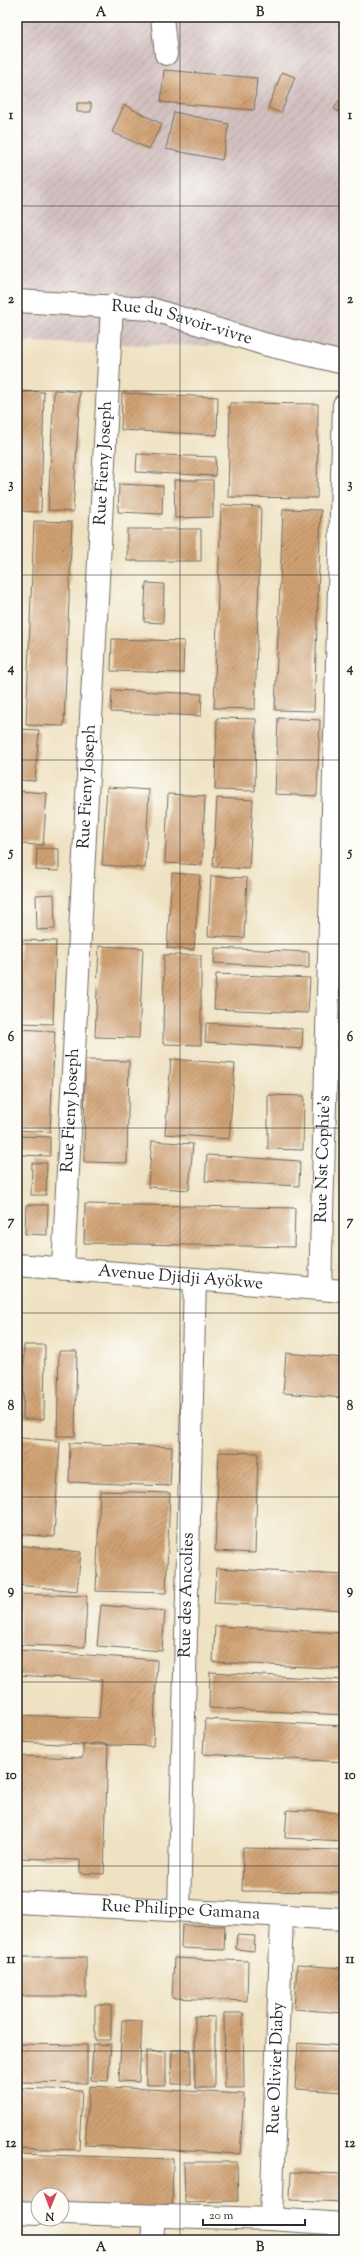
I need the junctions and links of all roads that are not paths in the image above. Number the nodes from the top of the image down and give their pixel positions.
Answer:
1 (162, 17) edge
2 (166, 54) dead end
3 (17, 301) edge
4 (112, 305) junction
5 (344, 363) edge
6 (344, 405) edge
7 (17, 1264) edge
8 (62, 1268) junction
9 (195, 1279) junction
10 (320, 1289) junction
11 (344, 1291) edge
12 (17, 1902) edge
13 (179, 1910) junction
14 (282, 1916) junction
15 (344, 1919) edge
16 (17, 2212) edge
17 (30, 2213) edge
18 (70, 2213) edge
19 (154, 2216) junction
20 (271, 2219) junction
21 (344, 2224) edge
22 (152, 2240) edge

1 - 2 street
3 - 4 street, Rue du Savoir-vivre
4 - 5 street, Rue du Savoir-vivre
4 - 8 street, Rue Fieny Joseph
6 - 10 street, Rue Nst Cophie's
7 - 8 street, Avenue Djidji Ayökwe
8 - 9 street, Avenue Djidji Ayökwe
9 - 10 street, Avenue Djidji Ayökwe
9 - 13 street, Rue des Ancolies
10 - 11 street, Avenue Djidji Ayökwe
12 - 13 street, Rue Philippe Gamana
13 - 14 street, Rue Philippe Gamana
14 - 15 street, Rue Philippe Gamana
14 - 20 street, Rue Olivier Diaby
16 - 17 street
18 - 19 street
19 - 20 street
19 - 22 street
20 - 21 street

